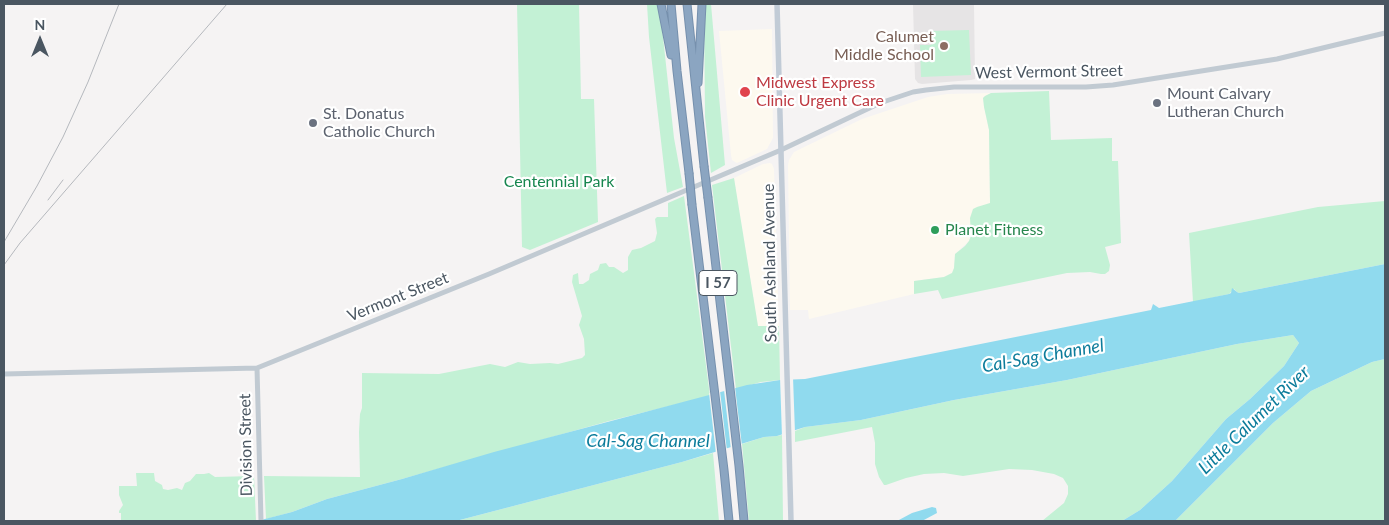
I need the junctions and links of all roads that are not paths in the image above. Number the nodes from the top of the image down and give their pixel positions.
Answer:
1 (662, 4) edge
2 (671, 4) edge
3 (687, 4) edge
4 (702, 4) edge
5 (776, 4) edge
6 (1385, 33) edge
7 (697, 106) junction
8 (684, 134) junction
9 (781, 150) junction
10 (257, 368) junction
11 (4, 374) edge
12 (261, 521) edge
13 (729, 521) edge
14 (744, 521) edge
15 (791, 521) edge

1 - 8 highway
2 - 8 highway, I 57
3 - 7 highway, I 57
4 - 7 highway
5 - 9 main road, South Ashland Avenue
6 - 9 street, West Vermont Street
7 - 14 highway, I 57, bridge
8 - 13 highway, I 57, bridge
9 - 10 street, Vermont Street
9 - 15 main road, South Ashland Avenue
10 - 11 street, Vermont Street
10 - 12 street, Division Street

